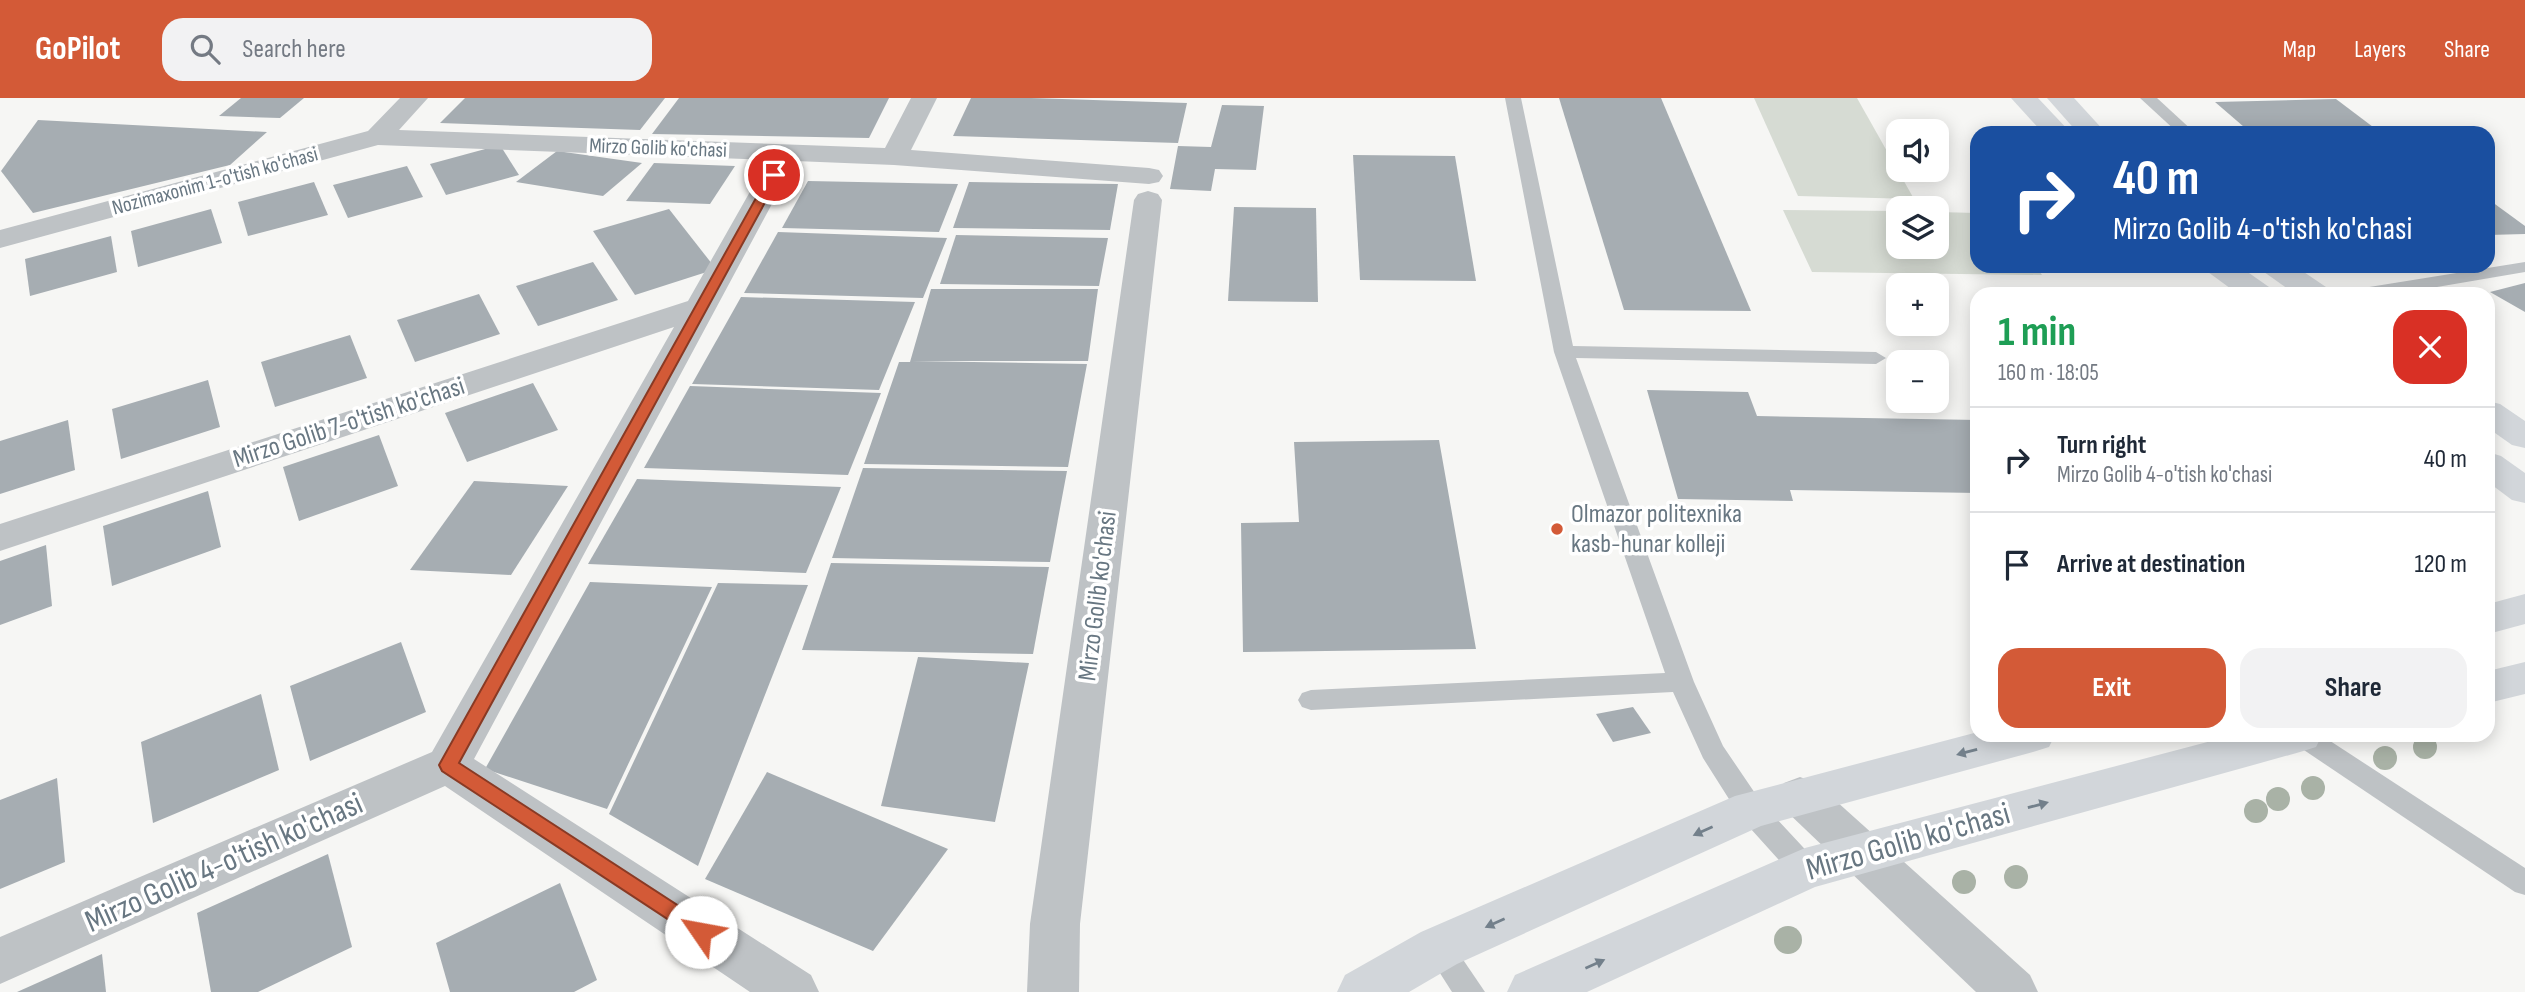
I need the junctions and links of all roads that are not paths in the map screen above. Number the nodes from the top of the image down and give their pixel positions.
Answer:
1 (415, 98) edge
2 (924, 98) edge
3 (1513, 98) edge
4 (2024, 98) edge
5 (2060, 98) edge
6 (2148, 98) edge
7 (2051, 126) edge
8 (2086, 126) edge
9 (2179, 126) edge
10 (377, 137) junction
11 (786, 153) junction
12 (894, 156) junction
13 (0, 239) edge
14 (2525, 267) edge
15 (2495, 272) edge
16 (2229, 273) edge
17 (2284, 273) edge
18 (2489, 273) edge
19 (2248, 287) edge
20 (2305, 287) edge
21 (2404, 287) edge
22 (699, 308) junction
23 (1564, 352) junction
24 (1875, 358) dead end
25 (2495, 417) edge
26 (2525, 437) edge
27 (2495, 469) edge
28 (2525, 491) edge
29 (0, 538) edge
30 (2525, 609) edge
31 (2495, 617) edge
32 (2525, 678) edge
33 (1681, 682) junction
34 (2495, 685) edge
35 (1311, 699) dead end
36 (2006, 742) edge
37 (2274, 742) edge
38 (2311, 742) edge
39 (449, 765) junction
40 (1800, 796) junction
41 (1751, 810) junction
42 (1861, 852) junction
43 (1805, 869) junction
44 (2519, 873) edge
45 (1439, 948) junction
46 (0, 961) edge
47 (793, 992) edge
48 (1053, 992) edge
49 (1363, 992) edge
50 (1469, 992) edge
51 (1533, 992) edge
52 (2012, 992) edge

1 - 10 street
2 - 12 street
3 - 23 lane
4 - 7 main road
5 - 8 main road
6 - 9 lane
10 - 11 street, Mirzo Golib ko'chasi
10 - 13 street, Nozimaxonim 1-o'tish ko'chasi
11 - 12 street, Mirzo Golib ko'chasi
11 - 22 street
12 - 48 street, Mirzo Golib ko'chasi
14 - 15 lane
16 - 19 main road
17 - 20 main road
18 - 21 lane
22 - 29 street, Mirzo Golib 7-o'tish ko'chasi
22 - 39 street
23 - 24 lane
23 - 33 lane
25 - 26 main road
27 - 28 main road
30 - 31 main road
32 - 34 main road
33 - 35 lane
33 - 41 lane
36 -> 40 main road
42 -> 37 main road, Mirzo Golib ko'chasi
38 - 44 lane
39 - 46 street, Mirzo Golib 4-o'tish ko'chasi
39 - 47 street
40 - 41 main road
40 - 42 street
41 - 43 lane
41 -> 45 main road
42 - 43 main road, Mirzo Golib ko'chasi
42 - 52 street
51 -> 43 main road, Mirzo Golib ko'chasi
45 - 49 main road
45 - 50 lane

